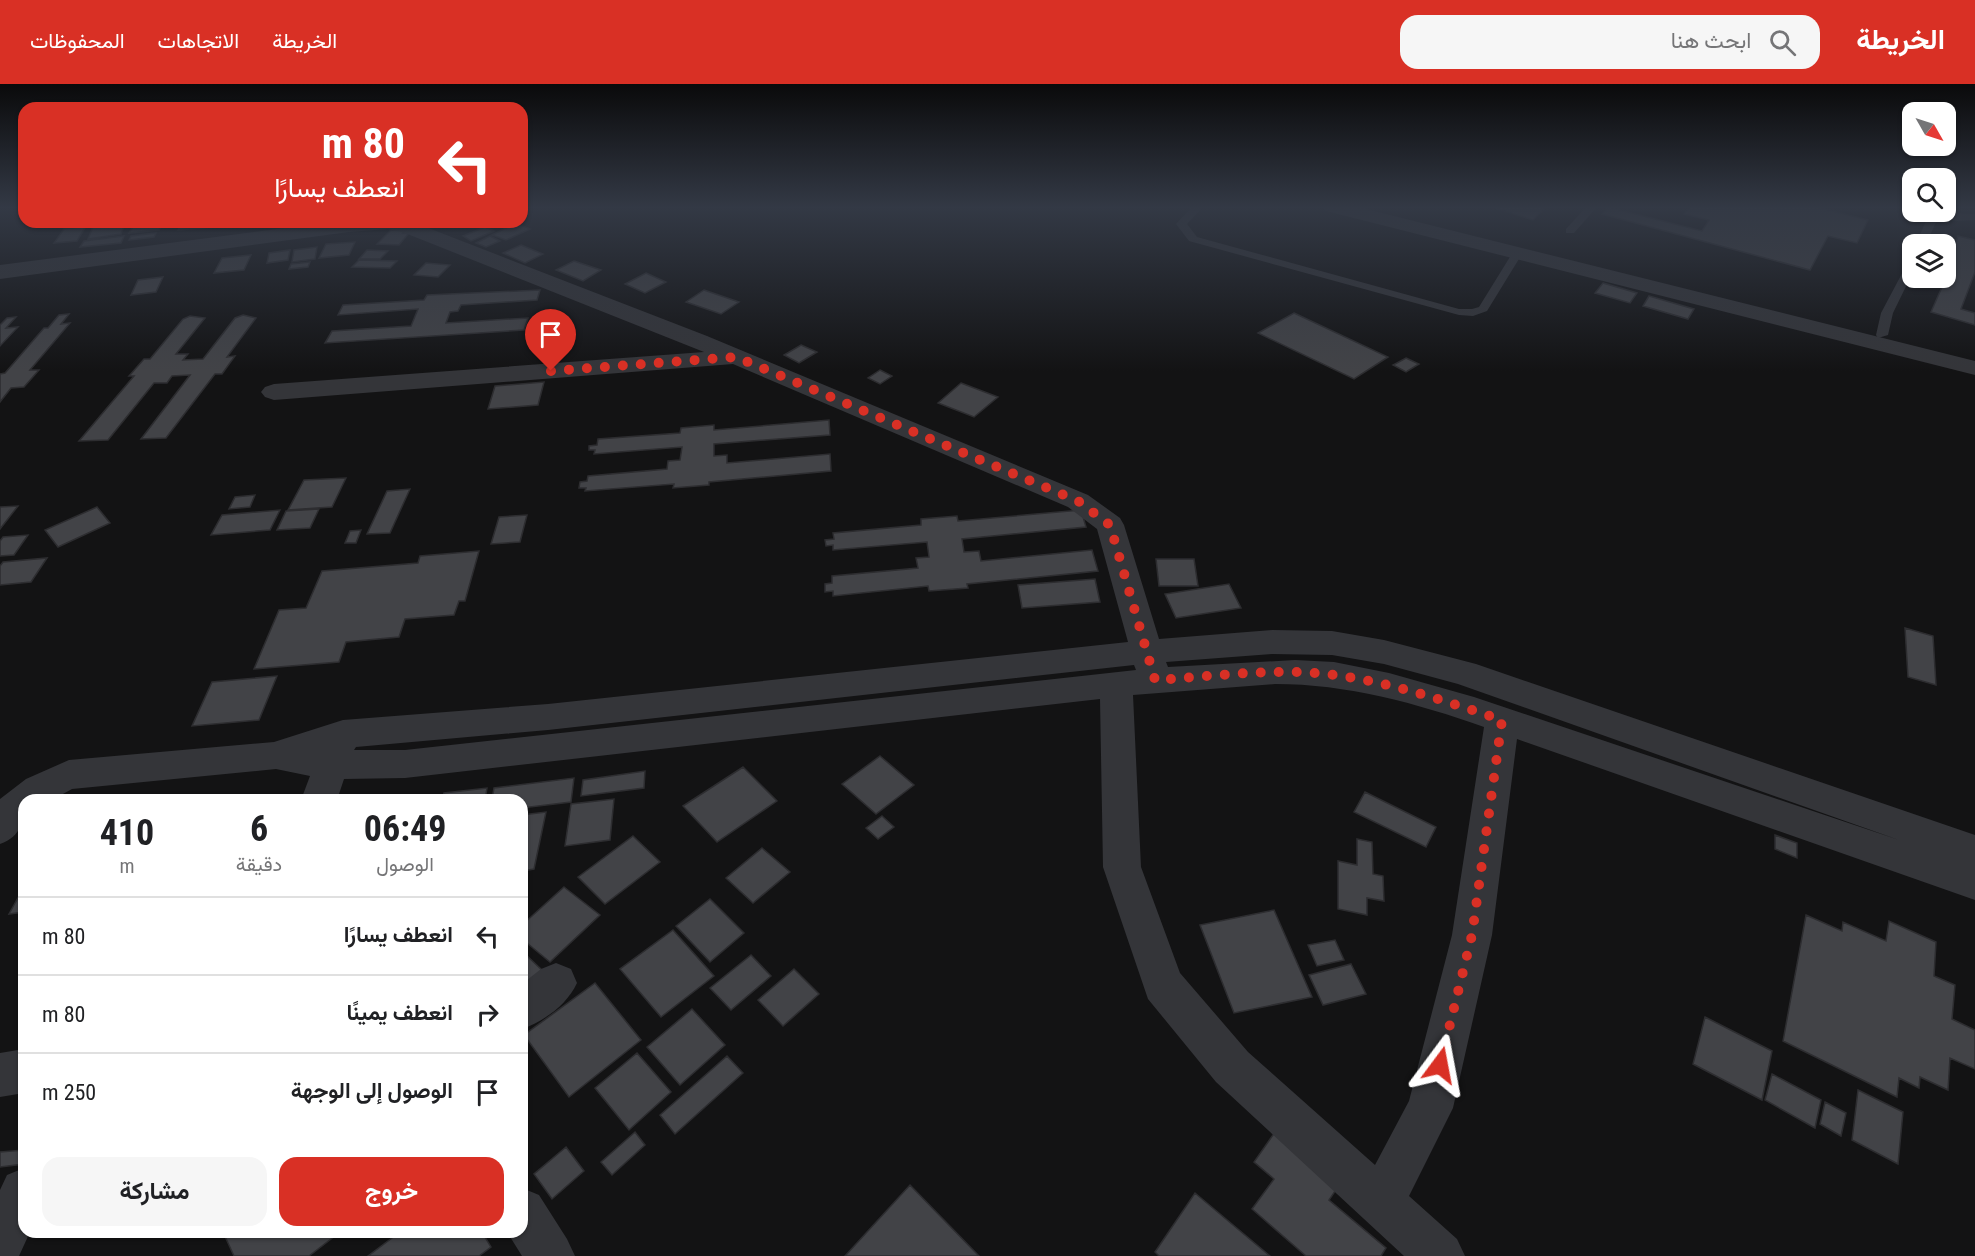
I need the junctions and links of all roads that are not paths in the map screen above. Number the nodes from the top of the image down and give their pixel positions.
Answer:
1 (82, 262) edge
2 (496, 262) edge
3 (1273, 262) edge
4 (1512, 262) edge
5 (1548, 262) edge
6 (1588, 262) edge
7 (0, 272) edge
8 (1902, 284) edge
9 (1882, 334) junction
10 (736, 357) junction
11 (1975, 358) edge
12 (1975, 368) edge
13 (274, 392) dead end
14 (1139, 672) junction
15 (1502, 720) junction
16 (337, 750) junction
17 (30, 794) edge
18 (322, 794) edge
19 (18, 804) edge
20 (0, 828) edge
21 (1975, 851) edge
22 (1975, 883) edge
23 (556, 983) dead end
24 (528, 1004) edge
25 (18, 1072) edge
26 (0, 1075) edge
27 (1380, 1203) junction
28 (18, 1204) edge
29 (0, 1242) edge
30 (1440, 1256) edge

1 - 7 street
2 - 10 street
3 - 4 lane
5 - 12 street
6 - 9 street
8 - 9 lane
9 - 11 street
10 - 13 street
10 - 14 street
14 - 15 street
14 - 16 street
14 - 21 street
14 - 27 street
15 - 22 street
15 - 27 street
16 - 17 street
16 - 18 street
19 - 20 street
23 - 24 street
25 - 26 street
27 - 30 street
28 - 29 street

